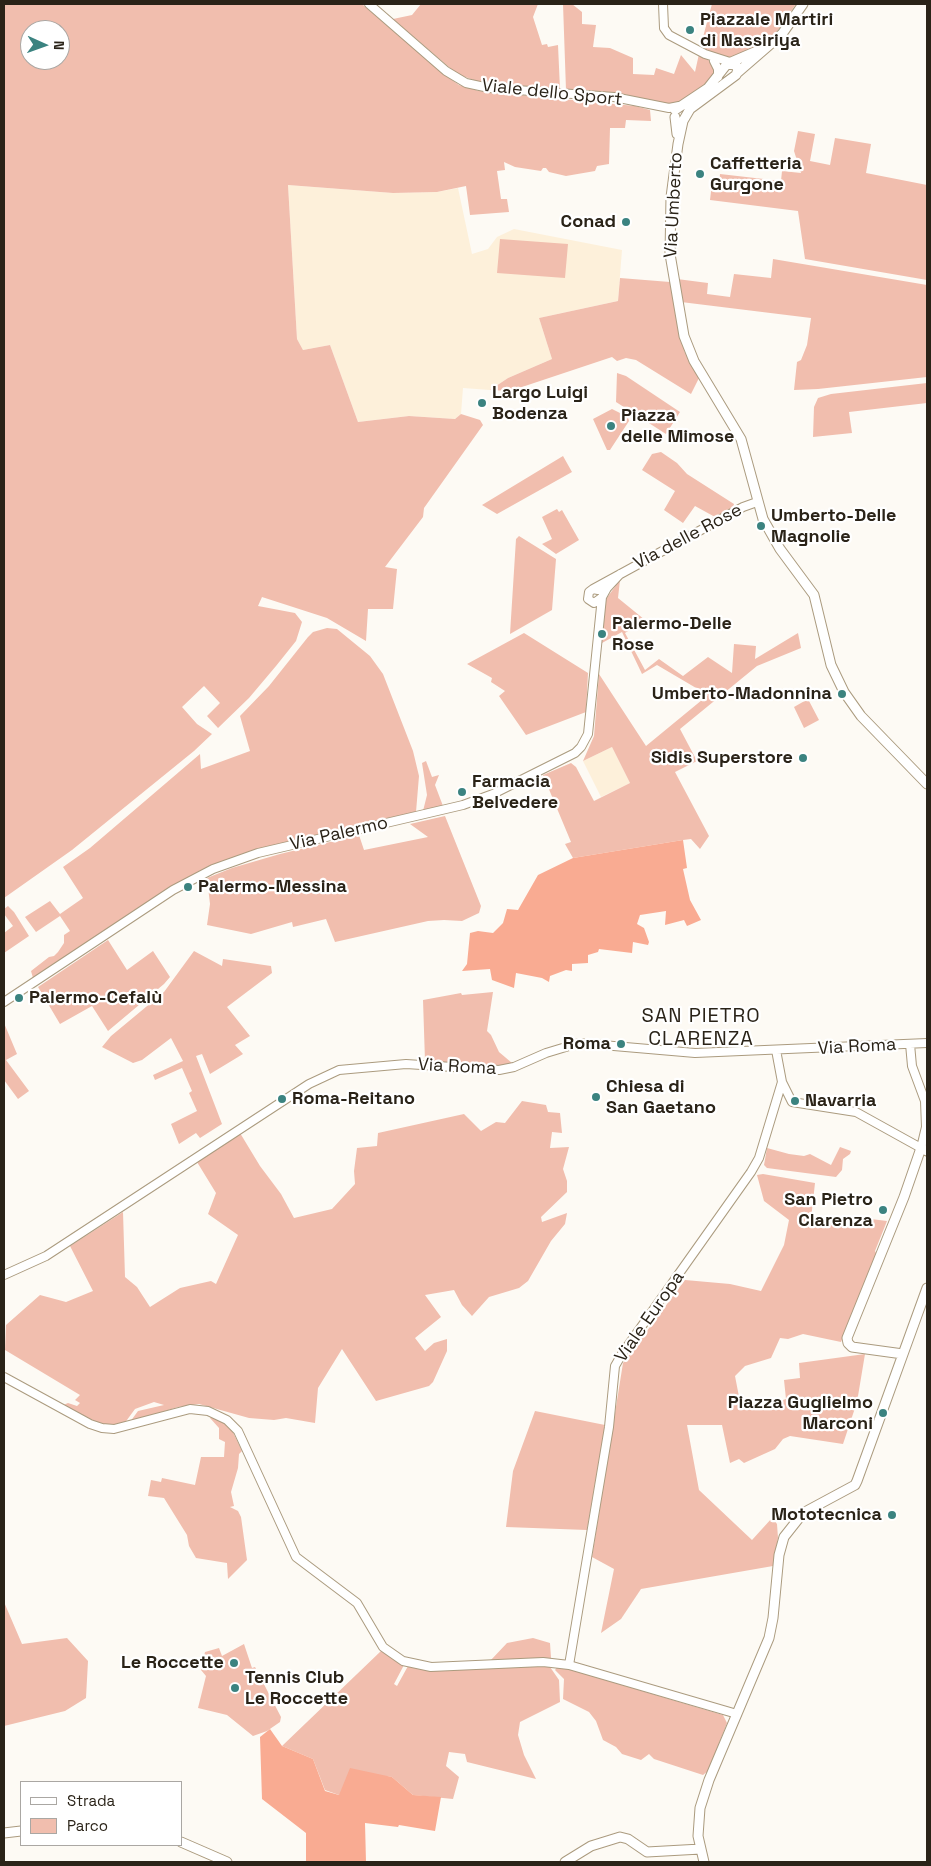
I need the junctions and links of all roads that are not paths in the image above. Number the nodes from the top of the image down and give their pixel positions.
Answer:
1 (369, 4) edge
2 (663, 4) edge
3 (803, 4) edge
4 (705, 54) junction
5 (728, 71) junction
6 (679, 112) junction
7 (757, 502) junction
8 (620, 574) junction
9 (593, 589) junction
10 (602, 597) junction
11 (588, 599) junction
12 (597, 629) junction
13 (927, 784) edge
14 (4, 1002) edge
15 (927, 1043) edge
16 (910, 1044) junction
17 (776, 1050) junction
18 (782, 1082) junction
19 (777, 1098) junction
20 (792, 1102) junction
21 (924, 1149) edge
22 (63, 1244) junction
23 (4, 1271) edge
24 (4, 1275) edge
25 (927, 1288) edge
26 (903, 1354) junction
27 (4, 1377) edge
28 (569, 1665) junction
29 (736, 1714) junction
30 (20, 1831) edge
31 (4, 1832) edge
32 (182, 1842) edge
33 (701, 1849) junction
34 (227, 1862) edge
35 (565, 1862) edge
36 (704, 1862) edge

1 - 6 street, Viale dello Sport
2 - 4 street
3 - 5 main road
4 - 5 street
4 - 5 street
5 - 6 main road
6 - 7 main road, Via Umberto
7 - 8 street, Via delle Rose
7 - 13 main road, Via Umberto
8 - 9 street, Via delle Rose
8 - 10 street
9 - 10 street
9 - 11 street
10 - 11 street
10 - 12 street, Via Palermo
11 - 12 street
12 - 14 street, Via Palermo
15 - 16 street, Via Roma
16 - 17 street, Via Roma
16 - 21 street
17 - 18 street
17 - 22 street, Via Roma
18 - 19 street, Viale Europa
18 - 20 street
19 - 20 street
19 - 28 street, Viale Europa
20 - 21 street
21 - 26 main road
22 - 23 street, Via Roma
22 - 24 street, Via Roma
25 - 26 main road
26 - 29 main road
27 - 28 street
28 - 29 street
29 - 33 main road
30 - 31 main road
32 - 34 main road
33 - 35 main road
33 - 36 main road

